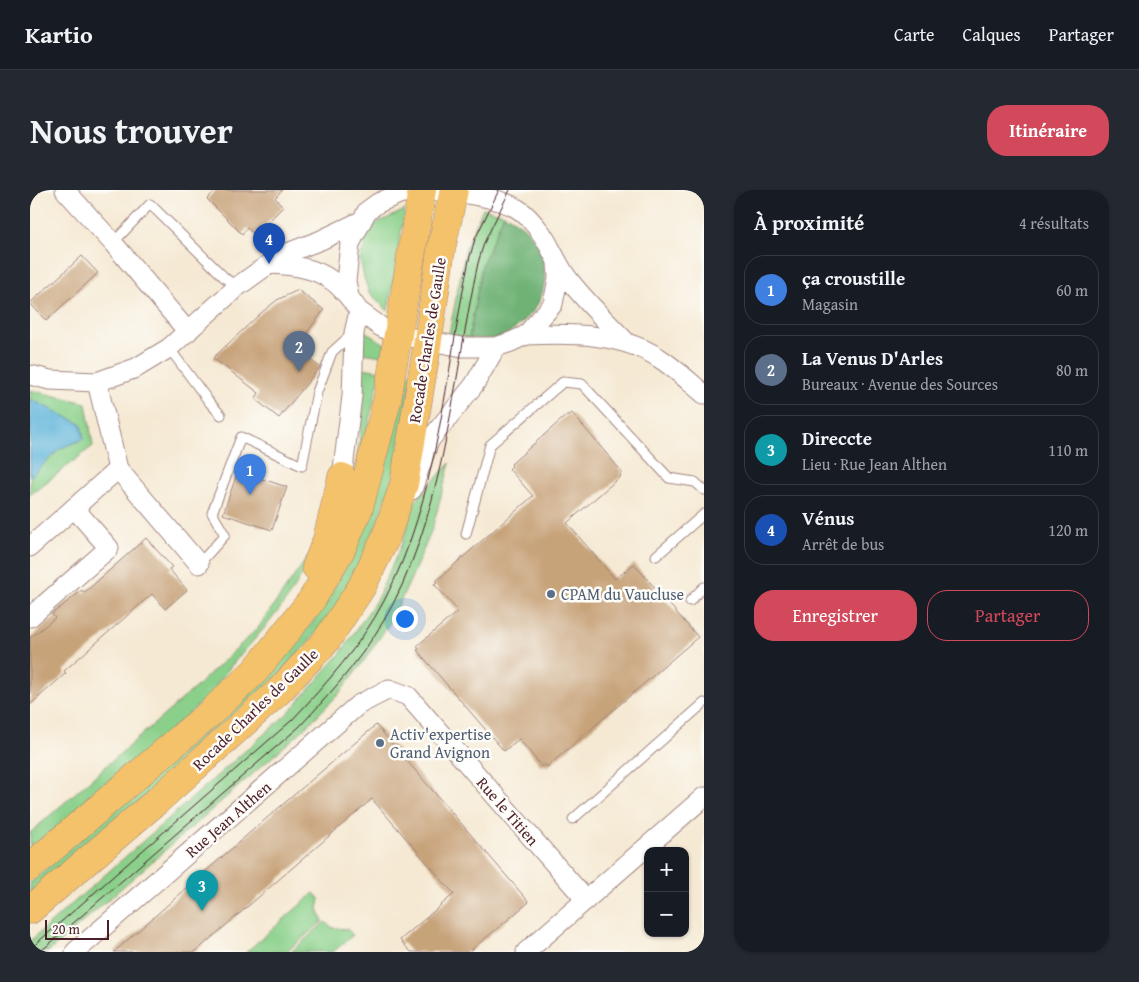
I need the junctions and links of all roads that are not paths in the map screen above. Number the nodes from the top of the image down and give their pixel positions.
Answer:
1 (65, 190) edge
2 (421, 190) edge
3 (426, 190) edge
4 (453, 191) edge
5 (380, 196) edge
6 (361, 221) junction
7 (113, 243) junction
8 (556, 262) junction
9 (269, 264) junction
10 (237, 287) junction
11 (354, 304) junction
12 (188, 332) junction
13 (354, 333) junction
14 (398, 335) junction
15 (526, 335) junction
16 (428, 340) junction
17 (626, 342) junction
18 (496, 347) junction
19 (169, 348) junction
20 (30, 375) edge
21 (97, 382) junction
22 (704, 394) edge
23 (220, 415) dead end
24 (118, 469) junction
25 (342, 477) joint
26 (704, 490) edge
27 (74, 508) junction
28 (704, 514) edge
29 (466, 534) dead end
30 (30, 547) edge
31 (656, 556) dead end
32 (200, 564) joint
33 (704, 587) edge
34 (361, 588) junction
35 (690, 601) dead end
36 (30, 617) edge
37 (278, 644) junction
38 (704, 703) edge
39 (358, 705) joint
40 (704, 797) edge
41 (573, 819) dead end
42 (30, 867) edge
43 (586, 900) junction
44 (30, 910) edge
45 (75, 952) edge
46 (526, 952) edge

1 - 7 street
2 - 5 street
2 - 14 main road, Rocade Charles de Gaulle
3 - 4 street
4 - 8 street
4 - 16 main road, Rocade Charles de Gaulle
5 - 6 street
6 - 9 street
6 - 11 street
7 - 10 lane
7 - 12 street
8 - 15 street
8 - 17 street
9 - 10 street
9 - 11 street
10 - 12 street
11 - 13 street
11 - 14 street
12 - 19 street
13 - 25 street
13 - 32 lane
14 - 16 street
14 - 37 main road, Rocade Charles de Gaulle
15 - 17 street
15 - 18 street
16 - 18 street
16 - 34 main road, Rocade Charles de Gaulle
17 - 22 street
18 - 34 street
19 - 21 street
19 - 23 lane
20 - 21 street
21 - 24 street
24 - 27 street
24 - 32 street
25 - 37 main road
26 - 29 lane
27 - 30 street
27 - 36 street
28 - 31 lane
33 - 35 lane
34 - 44 main road, Rocade Charles de Gaulle
37 - 42 main road, Rocade Charles de Gaulle
38 - 41 lane
39 - 43 street, Rue le Titien
39 - 45 street, Rue Jean Althen
40 - 43 street
43 - 46 street

